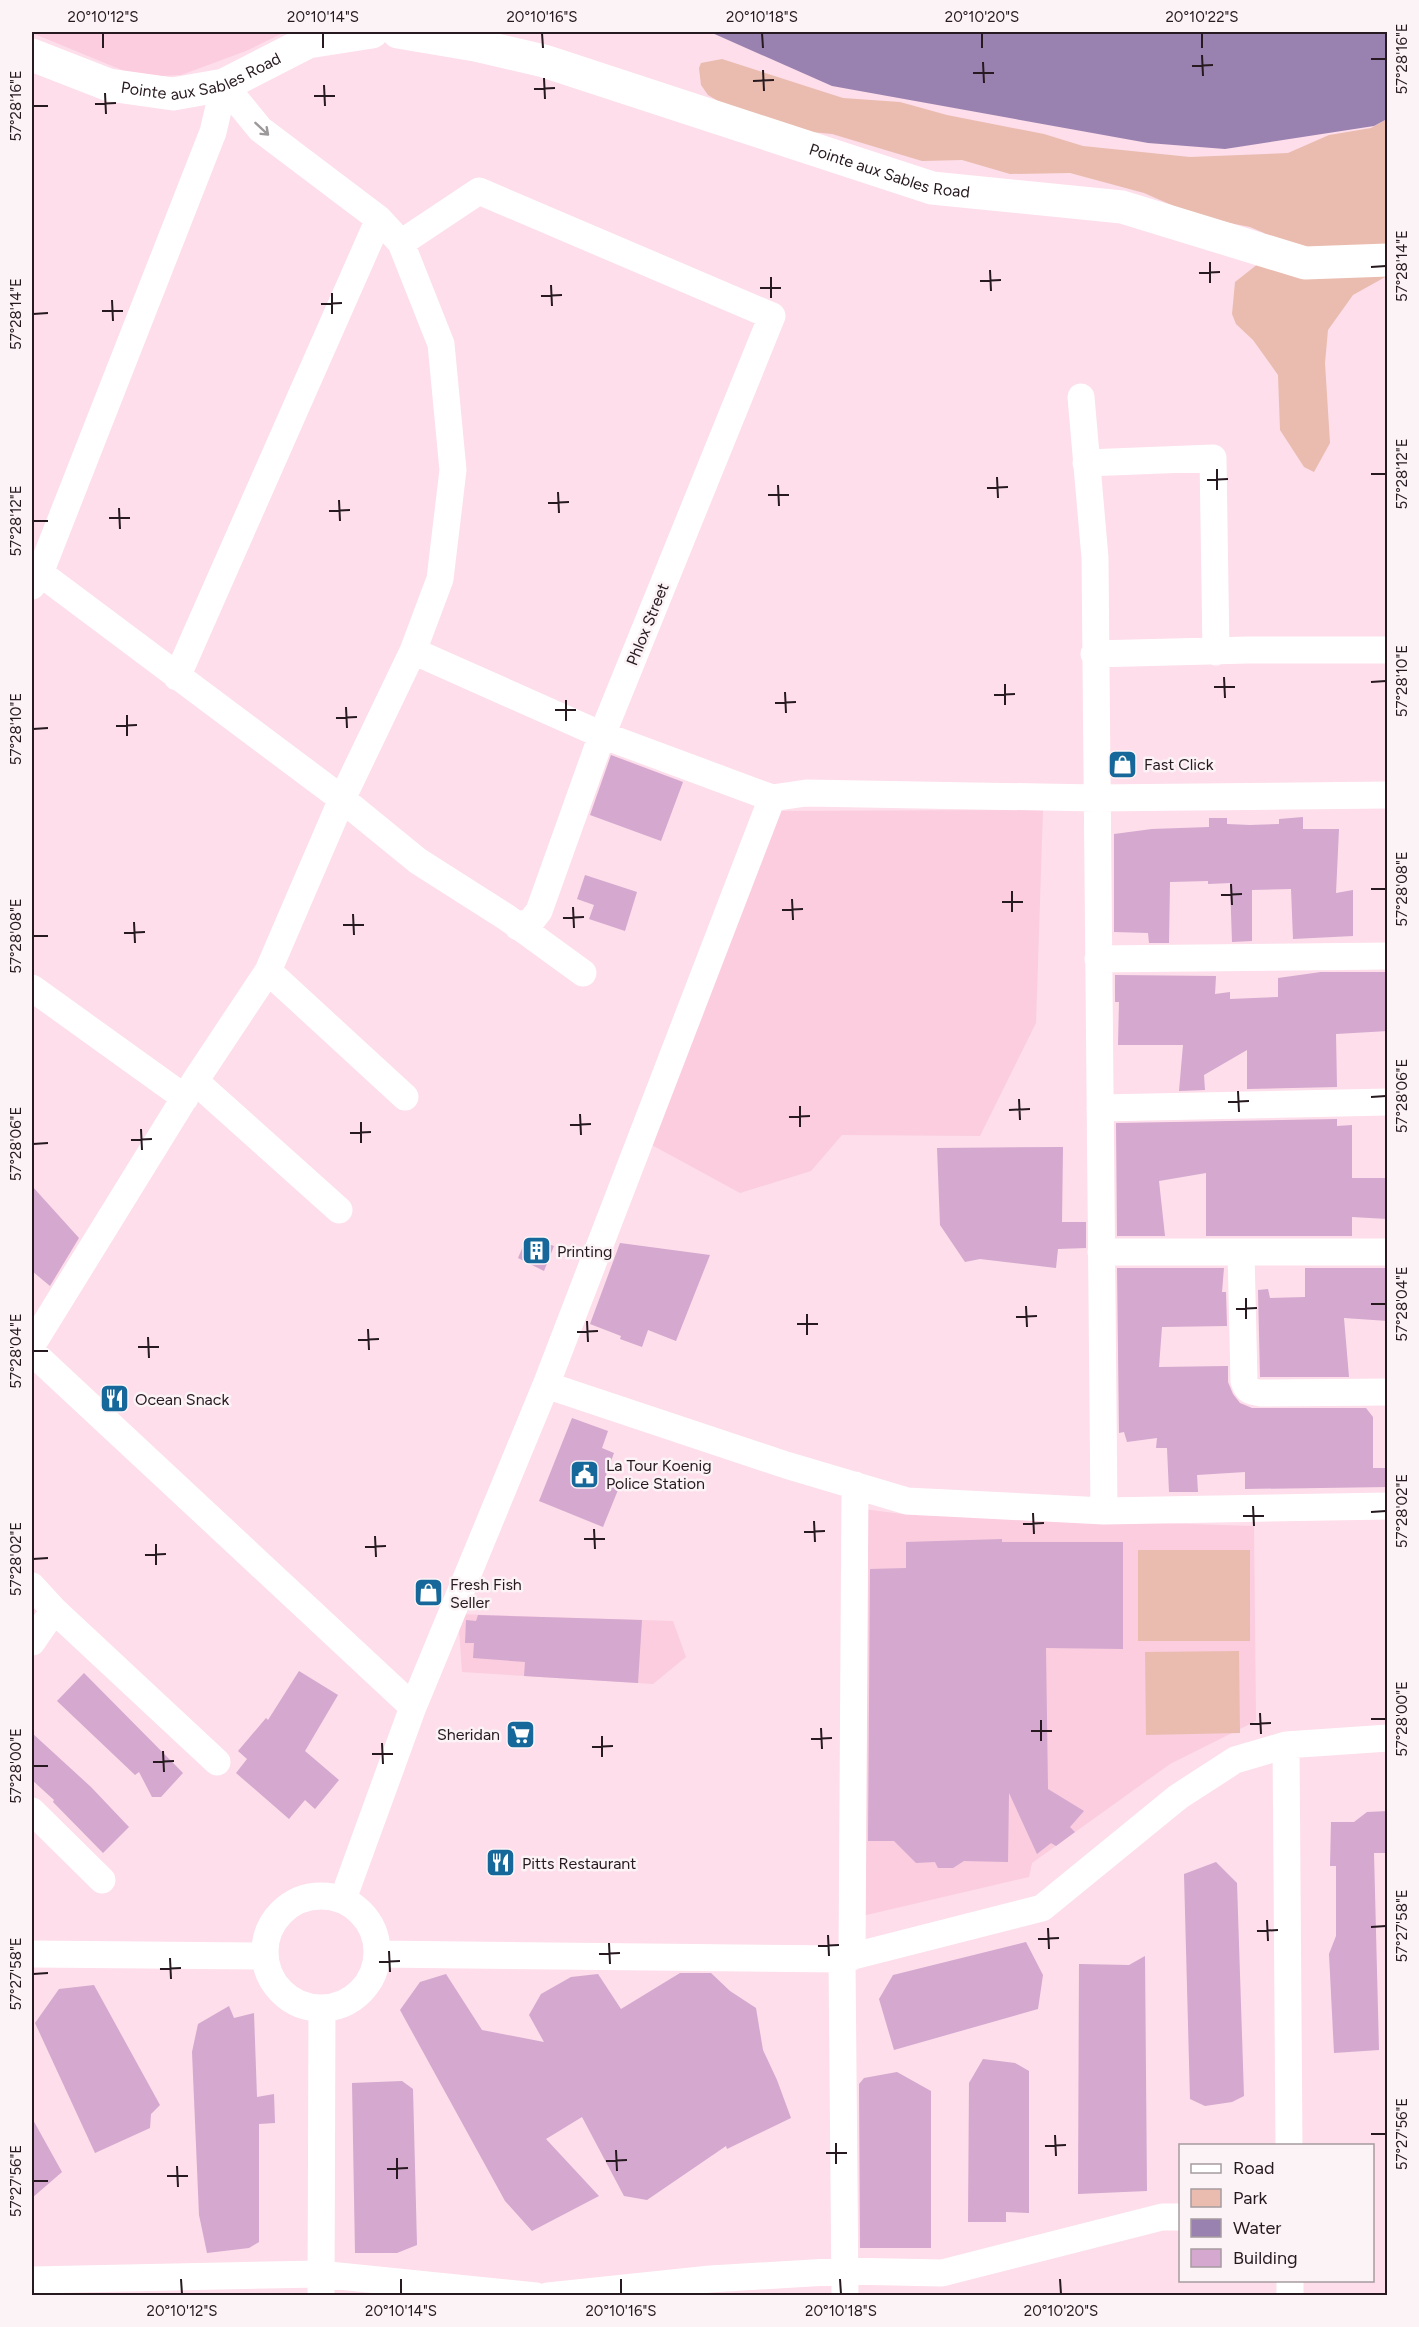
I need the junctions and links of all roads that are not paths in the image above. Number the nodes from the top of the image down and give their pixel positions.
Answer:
1 (372, 32) edge
2 (398, 32) edge
3 (32, 55) edge
4 (224, 85) junction
5 (379, 219) junction
6 (401, 243) junction
7 (1388, 260) edge
8 (1081, 397) dead end
9 (1086, 463) junction
10 (34, 575) edge
11 (1388, 650) edge
12 (413, 651) junction
13 (1216, 652) junction
14 (1094, 654) junction
15 (177, 677) junction
16 (602, 735) junction
17 (1388, 795) edge
18 (772, 798) junction
19 (1096, 798) junction
20 (342, 799) junction
21 (518, 927) junction
22 (1388, 956) edge
23 (1098, 959) junction
24 (268, 971) junction
25 (583, 973) dead end
26 (32, 988) edge
27 (190, 1089) junction
28 (405, 1097) dead end
29 (1388, 1102) edge
30 (1100, 1108) junction
31 (339, 1210) dead end
32 (1101, 1252) junction
33 (1241, 1252) junction
34 (1388, 1252) edge
35 (32, 1345) edge
36 (32, 1353) edge
37 (546, 1385) junction
38 (1388, 1392) edge
39 (855, 1485) junction
40 (1388, 1506) edge
41 (1104, 1511) junction
42 (32, 1586) edge
43 (54, 1610) junction
44 (32, 1642) edge
45 (413, 1707) junction
46 (1388, 1738) edge
47 (1286, 1745) junction
48 (217, 1762) dead end
49 (32, 1811) edge
50 (102, 1880) dead end
51 (343, 1899) junction
52 (32, 1954) edge
53 (377, 1954) junction
54 (264, 1956) junction
55 (847, 1958) junction
56 (322, 2008) junction
57 (1289, 2144) edge
58 (1179, 2217) edge
59 (32, 2280) edge
60 (845, 2283) edge
61 (320, 2285) edge
62 (536, 2295) edge
63 (548, 2295) edge

1 - 4 main road, Pointe aux Sables Road
2 - 7 main road, Pointe aux Sables Road
3 - 4 main road, Pointe aux Sables Road
4 -> 5 street
4 - 10 street
5 - 6 street
5 - 15 street
6 - 12 street
6 - 16 street, Phlox Street
8 - 9 street
9 - 13 street
9 - 14 street
10 - 15 street
11 - 13 street
12 - 16 street
12 - 20 street
13 - 14 street
14 - 19 street
15 - 20 street
16 - 18 street
16 - 21 street, Phlox Street
17 - 19 street
18 - 19 street
18 - 37 street
19 - 23 street
20 - 21 street
20 - 24 street
21 - 25 street
22 - 23 street
23 - 30 street
24 - 27 street
24 - 28 street
26 - 27 street
27 - 31 street
27 - 35 street
29 - 30 street
30 - 32 street
32 - 33 street
32 - 41 street
33 - 34 street
33 - 38 street
36 - 45 street
37 - 39 street
37 - 45 street
39 - 41 street
39 - 55 street
40 - 41 street
42 - 43 street
43 - 44 street
43 - 48 street
45 - 51 street
46 - 47 street
47 - 55 street
47 - 57 street
49 - 50 street
51 - 53 street
51 - 54 street
52 - 54 street
53 - 55 street
53 - 56 street
54 - 56 street
55 - 60 street
56 - 61 street
58 - 60 street
59 - 61 street
60 - 63 street
61 - 62 street

